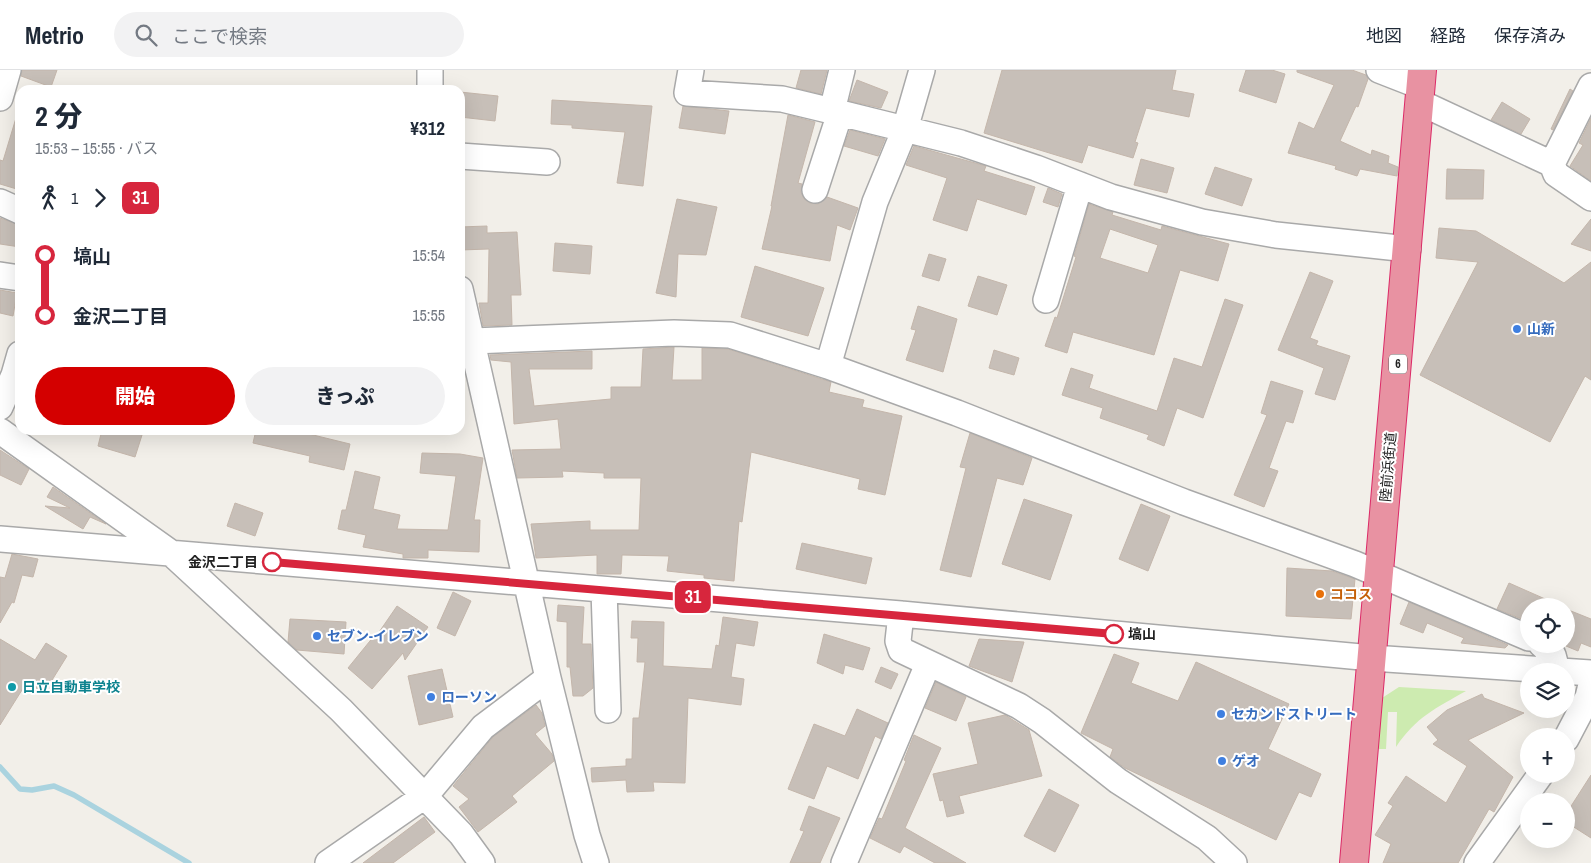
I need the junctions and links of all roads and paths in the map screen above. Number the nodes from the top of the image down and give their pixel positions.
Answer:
1 (8, 70) edge
2 (430, 70) edge
3 (691, 70) edge
4 (842, 70) edge
5 (922, 70) edge
6 (1379, 70) edge
7 (430, 85) edge
8 (1420, 86) edge
9 (1591, 86) edge
10 (0, 98) edge
11 (836, 112) junction
12 (904, 129) junction
13 (465, 156) edge
14 (547, 162) dead end
15 (1552, 164) junction
16 (1080, 185) junction
17 (815, 190) dead end
18 (1591, 198) edge
19 (0, 202) edge
20 (15, 209) edge
21 (1408, 249) junction
22 (0, 275) edge
23 (15, 277) edge
24 (1046, 300) dead end
25 (465, 309) edge
26 (473, 342) junction
27 (828, 366) junction
28 (11, 367) edge
29 (0, 407) edge
30 (0, 431) edge
31 (0, 539) edge
32 (171, 553) junction
33 (1379, 574) junction
34 (528, 583) junction
35 (604, 590) junction
36 (901, 614) junction
37 (1520, 634) edge
38 (1372, 658) junction
39 (928, 664) junction
40 (1520, 668) edge
41 (1575, 672) edge
42 (1591, 673) edge
43 (548, 678) junction
44 (1591, 685) edge
45 (608, 710) dead end
46 (1572, 728) edge
47 (1535, 783) edge
48 (426, 795) junction
49 (328, 863) edge
50 (482, 863) edge
51 (596, 863) edge
52 (844, 863) edge
53 (1234, 863) edge
54 (1354, 863) edge
55 (1477, 863) edge

1 - 10 street
2 - 7 street
3 - 11 street
4 - 11 street
5 - 12 street
6 - 8 street
8 - 15 street
8 - 21 highway, 陸前浜街道 / 6
9 - 15 street
11 - 12 street
11 - 17 street
12 - 16 street
12 - 27 street
13 - 14 street
15 - 18 street
16 - 21 street
16 - 24 street
19 - 20 street
21 - 33 highway, 陸前浜街道 / 6
22 - 23 street
25 - 26 street
26 - 27 street
26 - 34 street
27 - 33 street
28 - 29 street
30 - 32 street
31 - 32 street
32 - 34 street
32 - 48 street
33 - 37 street
33 - 38 highway, 陸前浜街道 / 6
34 - 35 street
34 - 43 street
35 - 36 street
35 - 45 street
36 - 38 street
36 - 39 street
38 - 40 street
38 - 54 highway, 陸前浜街道 / 6
39 - 52 street
39 - 53 street
41 - 42 street
43 - 48 street
43 - 51 street
44 - 46 street
47 - 55 street
48 - 49 street
48 - 50 street

